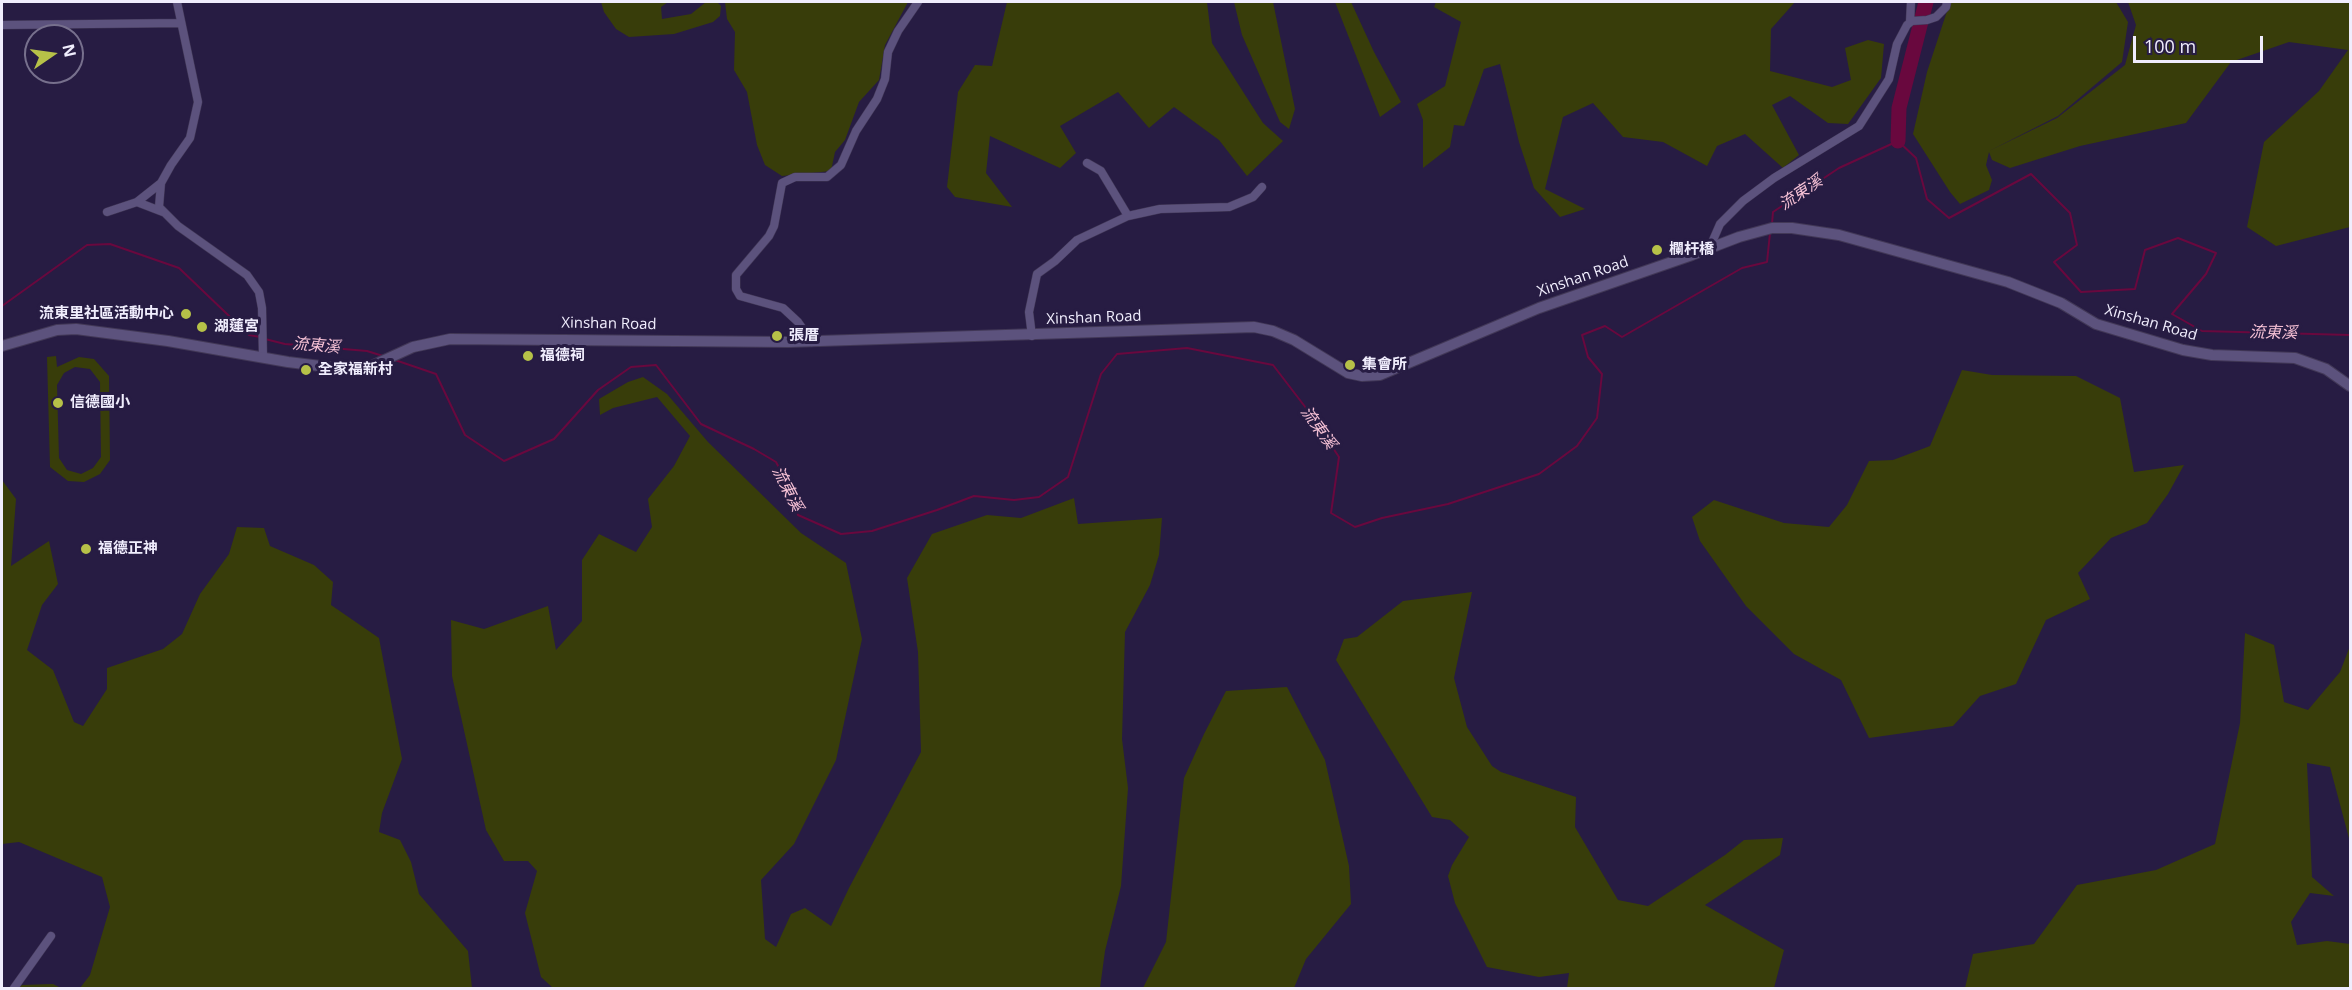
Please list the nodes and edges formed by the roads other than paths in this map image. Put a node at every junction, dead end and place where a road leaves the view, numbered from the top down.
1 (177, 2) edge
2 (918, 2) edge
3 (1911, 2) edge
4 (1947, 2) edge
5 (1911, 22) junction
6 (181, 23) junction
7 (2, 25) edge
8 (1087, 163) dead end
9 (161, 183) junction
10 (1262, 187) dead end
11 (137, 202) junction
12 (107, 212) dead end
13 (163, 212) junction
14 (1128, 216) junction
15 (1710, 247) junction
16 (1032, 336) junction
17 (812, 342) junction
18 (2, 346) edge
19 (263, 353) junction
20 (2350, 386) edge
21 (51, 936) dead end
22 (14, 988) edge

1 - 6 street
2 - 17 street
3 - 5 street
4 - 5 street
5 - 15 street
6 - 7 street
6 - 9 street
8 - 14 street
9 - 11 street
9 - 13 street
10 - 14 street
11 - 12 street
11 - 13 street
13 - 19 street
14 - 16 street
15 - 16 street, Xinshan Road
15 - 20 street, Xinshan Road
16 - 17 street, Xinshan Road
17 - 19 street, Xinshan Road
18 - 19 street
21 - 22 street

